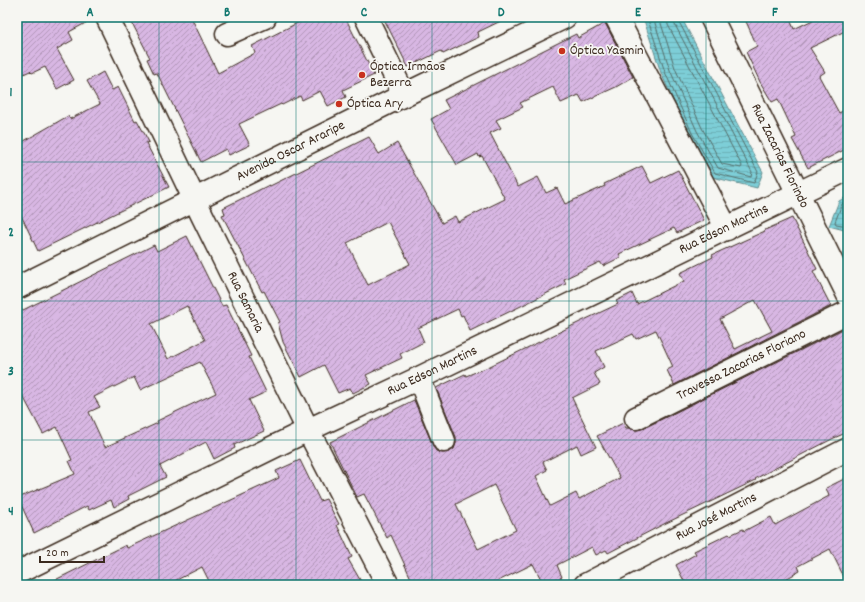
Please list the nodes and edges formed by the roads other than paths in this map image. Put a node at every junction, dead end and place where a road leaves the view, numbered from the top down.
1 (108, 17) edge
2 (265, 17) edge
3 (366, 17) edge
4 (565, 17) edge
5 (616, 17) edge
6 (711, 17) edge
7 (227, 34) dead end
8 (404, 95) junction
9 (848, 169) edge
10 (798, 194) junction
11 (195, 200) junction
12 (727, 229) junction
13 (839, 259) edge
14 (17, 288) edge
15 (848, 296) edge
16 (848, 312) edge
17 (419, 378) junction
18 (636, 418) dead end
19 (308, 430) junction
20 (444, 441) dead end
21 (848, 450) edge
22 (17, 572) edge
23 (388, 585) edge
24 (585, 585) edge

1 - 11 street, Rua Samaria
2 - 7 street
3 - 8 street
4 - 8 street, Avenida Oscar Araripe
5 - 12 street
6 - 10 street, Rua Zacarias Florindo
8 - 11 street, Avenida Oscar Araripe
9 - 10 street, Rua Edson Martins
10 - 12 street, Rua Edson Martins
10 - 13 street, Rua Zacarias Florindo
11 - 14 street, Avenida Oscar Araripe
11 - 19 street, Rua Samaria
12 - 17 street, Rua Edson Martins
13 - 15 street, Rua Zacarias Florindo
16 - 18 street, Travessa Zacarias Floriano
17 - 19 street, Rua Edson Martins
17 - 20 street
19 - 22 street, Rua Edson Martins
19 - 23 street, Rua Samaria
21 - 24 street, Rua José Martins

